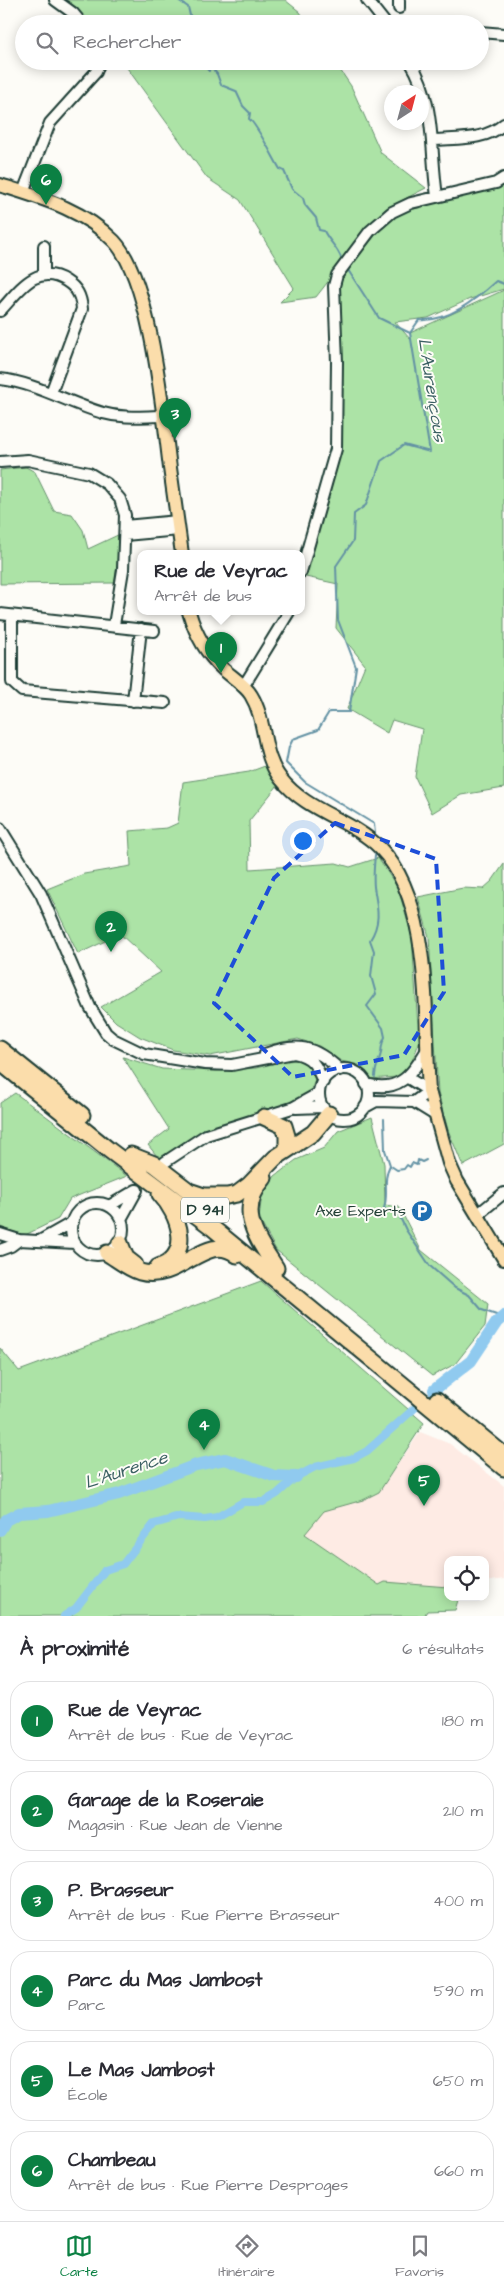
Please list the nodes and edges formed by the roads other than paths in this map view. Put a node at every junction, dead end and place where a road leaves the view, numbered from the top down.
1 (55, 0) edge
2 (367, 0) edge
3 (74, 15) edge
4 (379, 15) edge
5 (489, 33) edge
6 (504, 34) edge
7 (97, 70) edge
8 (416, 70) edge
9 (504, 124) edge
10 (434, 140) junction
11 (504, 178) edge
12 (0, 185) edge
13 (23, 192) junction
14 (437, 196) junction
15 (44, 246) dead end
16 (44, 273) junction
17 (0, 311) edge
18 (0, 379) edge
19 (51, 392) junction
20 (164, 416) junction
21 (0, 462) edge
22 (178, 526) junction
23 (125, 530) junction
24 (181, 550) edge
25 (305, 558) edge
26 (0, 614) edge
27 (190, 615) edge
28 (287, 615) edge
29 (12, 616) junction
30 (114, 625) junction
31 (141, 629) junction
32 (154, 631) dead end
33 (0, 668) edge
34 (12, 668) junction
35 (243, 686) junction
36 (133, 701) junction
37 (165, 703) dead end
38 (1, 830) edge
39 (0, 1049) edge
40 (426, 1051) junction
41 (0, 1062) edge
42 (205, 1064) junction
43 (340, 1070) junction
44 (408, 1078) junction
45 (322, 1082) junction
46 (366, 1084) junction
47 (429, 1091) junction
48 (319, 1093) junction
49 (414, 1102) junction
50 (365, 1107) junction
51 (292, 1108) junction
52 (330, 1113) junction
53 (435, 1115) junction
54 (264, 1117) junction
55 (287, 1149) junction
56 (131, 1155) junction
57 (165, 1162) dead end
58 (151, 1180) junction
59 (504, 1193) edge
60 (109, 1206) junction
61 (476, 1215) junction
62 (121, 1219) junction
63 (73, 1222) junction
64 (0, 1234) edge
65 (19, 1240) junction
66 (40, 1240) junction
67 (120, 1242) junction
68 (75, 1243) junction
69 (0, 1250) edge
70 (107, 1253) junction
71 (504, 1259) edge
72 (275, 1273) junction
73 (504, 1455) edge
74 (504, 1468) edge

1 - 3 street
2 - 4 street
5 - 6 street
7 - 13 street
8 - 10 street
9 - 10 street
10 - 14 street
11 - 14 street
12 - 13 main road
13 - 20 main road
14 - 25 street
15 - 16 street
16 - 17 street
16 - 19 street
18 - 19 street
19 - 20 street
20 - 22 main road
21 - 23 street
22 - 23 street
22 - 24 main road
23 - 30 street
26 - 29 street
27 - 35 main road
28 - 35 street
29 - 30 street
29 - 34 street
30 - 31 street
31 - 32 street
31 - 36 street
33 - 34 street
34 - 36 street
35 - 40 main road
36 - 37 street
38 - 42 street
39 - 56 highway, D 941
40 - 44 street
40 - 47 main road
41 - 58 highway, D 941
42 - 43 street
42 - 45 street
43 - 45 street
43 - 46 street
44 - 46 street
44 - 47 street
45 - 48 street
46 - 50 street
47 - 49 street
47 - 53 main road
48 - 51 street
48 - 52 street
49 - 50 street
49 - 53 street
50 - 52 street
51 - 52 street
51 - 54 street
52 - 55 highway
52 - 72 highway
53 - 61 main road
54 - 55 highway
54 - 57 street
55 - 56 highway
56 - 72 highway, D 941
58 - 67 highway
58 - 72 highway, D 941
59 - 61 street
60 - 62 street
60 - 62 street
60 - 63 street
61 - 71 main road
62 - 67 street
63 - 66 street
63 - 68 street
64 - 65 street
65 - 66 street
65 - 69 street
66 - 68 street
67 - 70 street
68 - 70 street
70 - 72 highway
72 - 73 highway, D 941
72 - 74 highway, D 941

